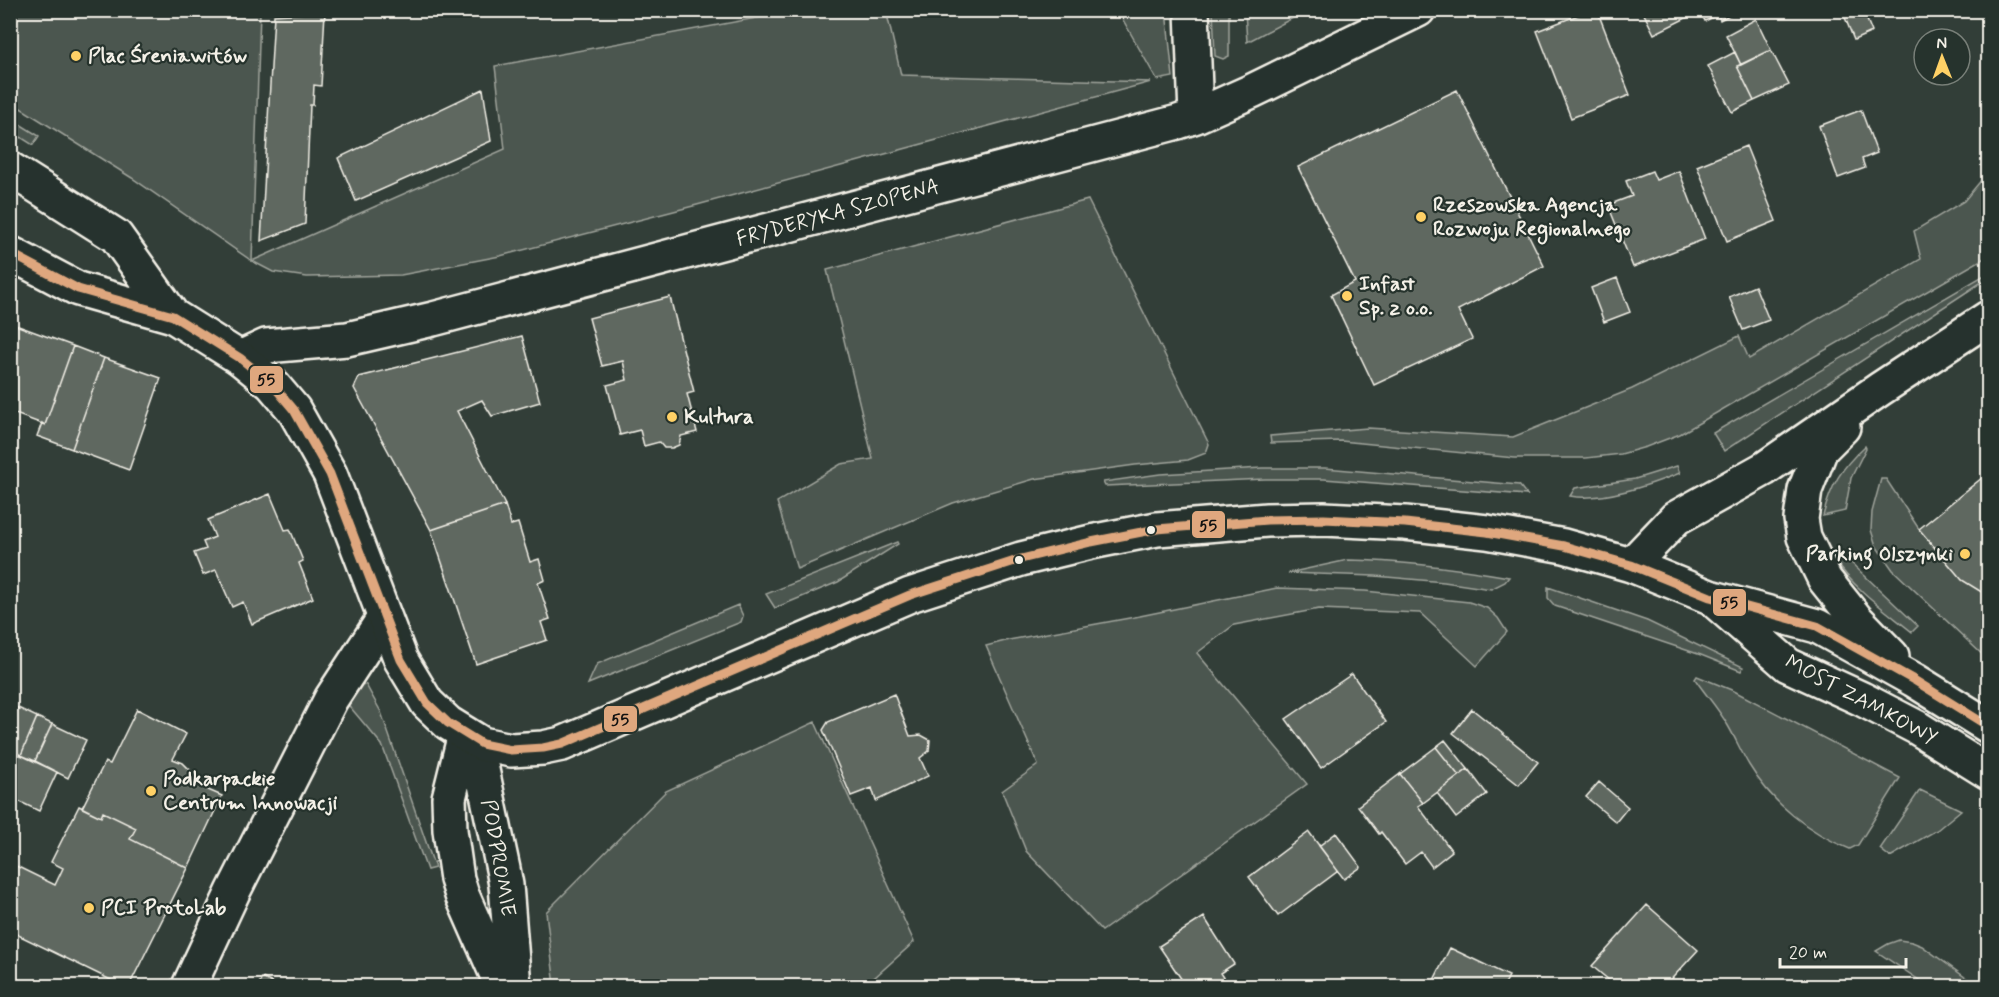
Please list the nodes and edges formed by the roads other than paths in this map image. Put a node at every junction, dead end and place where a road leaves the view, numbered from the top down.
1 (1192, 10) edge
2 (1418, 10) edge
3 (1196, 116) junction
4 (10, 169) edge
5 (10, 253) edge
6 (173, 315) junction
7 (1989, 318) edge
8 (240, 358) junction
9 (1880, 389) junction
10 (1631, 565) junction
11 (1710, 597) junction
12 (384, 618) junction
13 (1914, 680) junction
14 (1989, 726) edge
15 (465, 734) junction
16 (1984, 770) edge
17 (189, 987) edge
18 (502, 987) edge
19 (514, 987) edge

1 - 3 street
2 - 3 street, FRYDERYKA SZOPENA
3 - 8 street, FRYDERYKA SZOPENA
4 - 6 street
5 - 6 street
6 - 8 street, PODPROMIE
7 - 9 street
8 - 12 street, PODPROMIE
9 - 10 street
9 - 13 street
10 - 11 street, MOST ZAMKOWY
10 - 15 street, MOST ZAMKOWY
11 - 13 street, MOST ZAMKOWY
11 - 16 street, MOST ZAMKOWY
12 - 15 street, PODPROMIE
12 - 17 street
13 - 14 street, MOST ZAMKOWY
15 - 18 street, PODPROMIE
15 - 19 street, PODPROMIE

